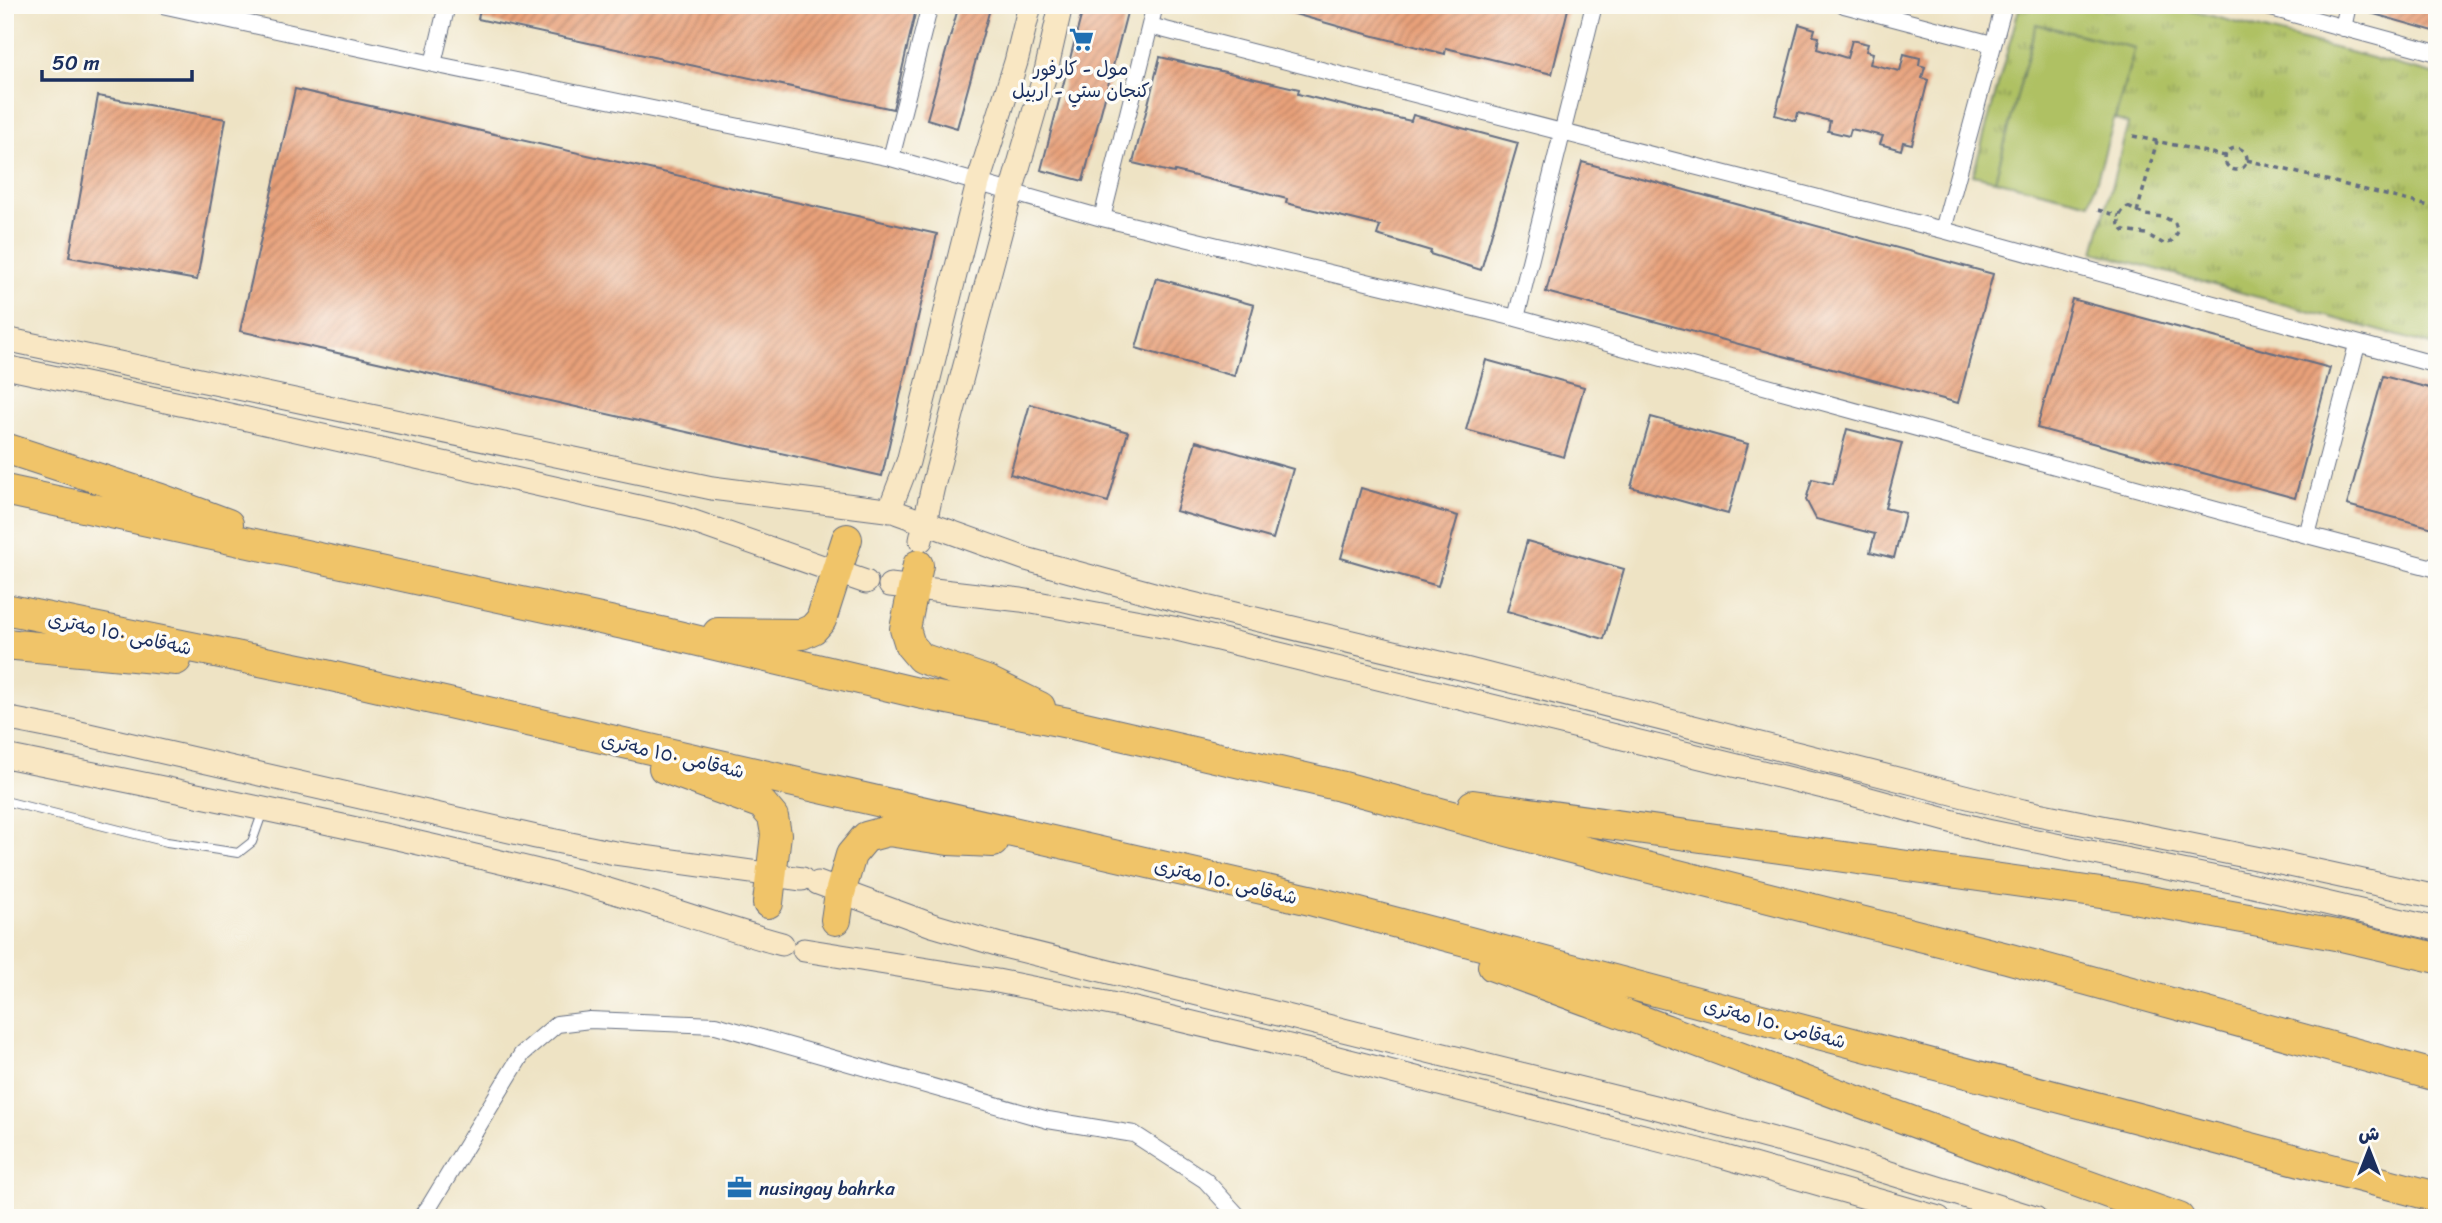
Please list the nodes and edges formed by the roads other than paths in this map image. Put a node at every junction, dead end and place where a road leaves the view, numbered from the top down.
1 (162, 5) edge
2 (240, 5) edge
3 (447, 5) edge
4 (930, 5) edge
5 (1030, 5) edge
6 (1061, 5) edge
7 (1155, 5) edge
8 (1594, 5) edge
9 (1844, 5) edge
10 (2004, 5) edge
11 (2260, 5) edge
12 (2348, 5) edge
13 (236, 22) junction
14 (1150, 26) junction
15 (2343, 28) junction
16 (1992, 44) junction
17 (2437, 53) edge
18 (1016, 62) junction
19 (433, 64) junction
20 (1046, 71) junction
21 (1563, 132) junction
22 (891, 158) junction
23 (978, 183) junction
24 (1011, 192) junction
25 (1102, 218) junction
26 (1943, 230) junction
27 (1516, 318) junction
28 (5, 339) edge
29 (2357, 345) junction
30 (2437, 365) edge
31 (5, 367) edge
32 (5, 448) edge
33 (5, 491) edge
34 (891, 511) junction
35 (2307, 536) junction
36 (847, 540) junction
37 (327, 560) junction
38 (2437, 569) edge
39 (917, 570) junction
40 (828, 576) junction
41 (866, 582) junction
42 (5, 609) edge
43 (665, 633) junction
44 (5, 644) edge
45 (309, 671) junction
46 (5, 718) edge
47 (1068, 723) junction
48 (611, 741) junction
49 (5, 756) edge
50 (1340, 786) junction
51 (5, 801) edge
52 (264, 808) junction
53 (1038, 839) junction
54 (772, 873) junction
55 (824, 894) junction
56 (2437, 897) edge
57 (1310, 900) junction
58 (768, 902) junction
59 (2437, 929) edge
60 (793, 947) junction
61 (2437, 958) edge
62 (2437, 1076) edge
63 (2437, 1197) edge
64 (420, 1218) edge
65 (1240, 1218) edge
66 (1939, 1218) edge
67 (2035, 1218) edge
68 (2179, 1218) edge

1 - 13 street
2 - 13 street
3 - 19 street
4 - 22 street
5 - 18 street
6 - 20 street
7 - 14 street
8 - 21 street
9 - 16 street
10 - 16 street
11 - 15 street
12 - 15 street
13 - 19 street
14 - 21 street
14 - 25 street
15 - 17 street
16 - 26 street
18 - 20 street
18 - 23 street
19 - 22 street
20 - 24 street
21 - 26 street
21 - 27 street
22 - 23 street
23 - 24 street
23 - 34 street
24 - 25 street
24 - 39 street
25 - 27 street
26 - 29 street
27 - 35 street
28 - 34 street
29 - 30 street
29 - 35 street
31 - 40 street
32 - 37 highway
33 - 37 highway
34 - 36 street
34 - 39 street
35 - 38 street
36 - 40 highway
36 - 41 street
37 - 43 highway
39 - 41 street
39 - 47 highway
39 - 56 street
39 - 59 street
40 - 41 street
40 - 43 highway
42 - 45 highway, شەقامی ١٥٠ مەتری
43 - 47 highway
44 - 45 highway
45 - 48 highway, شەقامی ١٥٠ مەتری
46 - 54 street
47 - 50 highway
48 - 53 highway, شەقامی ١٥٠ مەتری
48 - 54 highway
49 - 52 street
50 - 61 highway
50 - 62 highway
51 - 52 lane
52 - 60 street
53 - 55 highway
53 - 57 highway, شەقامی ١٥٠ مەتری
54 - 55 street
54 - 58 highway
55 - 58 street
55 - 60 street
55 - 67 street
57 - 63 highway, شەقامی ١٥٠ مەتری
57 - 68 highway
58 - 60 street
60 - 66 street
64 - 65 street

